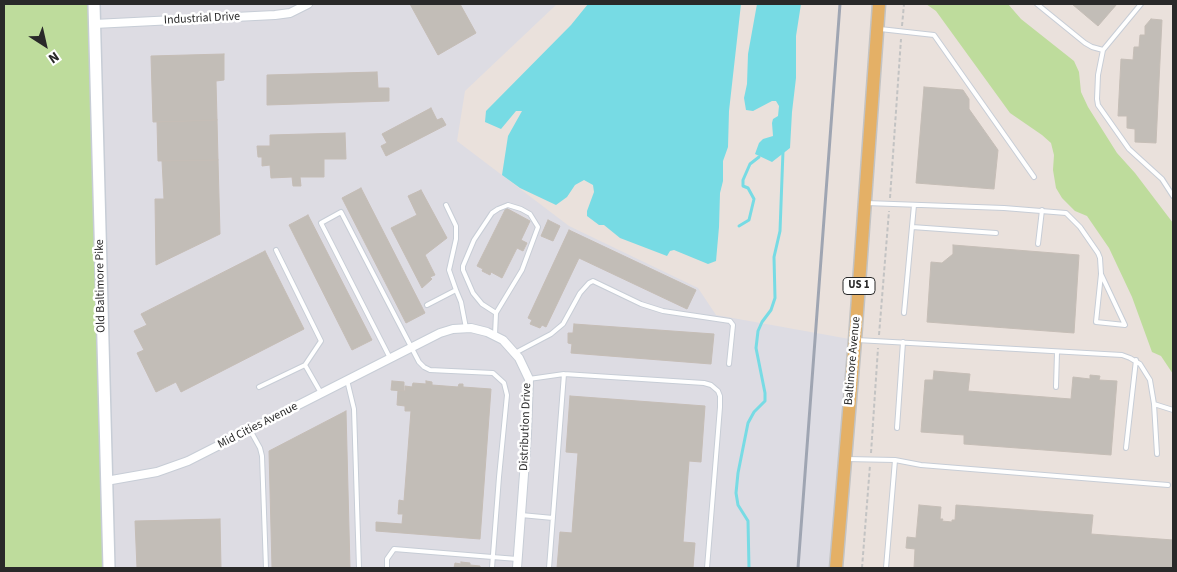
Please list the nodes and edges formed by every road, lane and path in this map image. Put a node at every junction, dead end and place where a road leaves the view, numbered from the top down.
1 (94, 4) edge
2 (308, 4) edge
3 (879, 4) edge
4 (904, 4) edge
5 (1037, 4) edge
6 (1141, 4) edge
7 (94, 24) junction
8 (877, 28) junction
9 (902, 31) junction
10 (1103, 50) junction
11 (1034, 177) dead end
12 (1173, 196) edge
13 (864, 203) junction
14 (889, 204) junction
15 (446, 205) dead end
16 (914, 205) junction
17 (1042, 210) junction
18 (912, 227) junction
19 (996, 233) dead end
20 (1038, 244) dead end
21 (276, 250) dead end
22 (1100, 274) junction
23 (456, 290) junction
24 (427, 305) dead end
25 (904, 312) dead end
26 (496, 313) junction
27 (466, 328) junction
28 (495, 335) junction
29 (855, 340) junction
30 (879, 340) junction
31 (903, 342) junction
32 (407, 349) junction
33 (515, 352) junction
34 (1057, 352) junction
35 (390, 358) junction
36 (1136, 360) junction
37 (728, 364) dead end
38 (305, 365) junction
39 (564, 374) junction
40 (529, 379) junction
41 (347, 380) junction
42 (259, 387) dead end
43 (1056, 387) dead end
44 (321, 393) junction
45 (1154, 404) junction
46 (1173, 410) edge
47 (897, 428) dead end
48 (250, 430) junction
49 (1126, 448) dead end
50 (1157, 454) dead end
51 (870, 458) junction
52 (844, 460) junction
53 (895, 460) junction
54 (106, 482) junction
55 (1168, 485) dead end
56 (521, 515) junction
57 (553, 518) junction
58 (493, 557) junction
59 (518, 559) junction
60 (109, 568) edge
61 (266, 568) edge
62 (359, 568) edge
63 (387, 568) edge
64 (492, 568) edge
65 (517, 568) edge
66 (549, 568) edge
67 (707, 568) edge
68 (836, 568) edge
69 (862, 568) edge
70 (886, 568) edge

1 - 7 main road, Old Baltimore Pike
2 - 7 street, Industrial Drive
3 - 8 main road, Baltimore Avenue / US 1
4 - 9 path
5 - 10 lane
6 - 10 lane
7 - 54 main road, Old Baltimore Pike
8 - 9 lane
8 - 13 main road, Baltimore Avenue / US 1
9 - 11 lane
9 - 14 path
10 - 12 lane
13 - 14 lane
13 - 29 main road, Baltimore Avenue / US 1
14 - 16 lane
14 - 30 path
15 - 23 lane
16 - 17 lane
16 - 18 lane
17 - 20 lane
17 - 22 lane
18 - 19 lane
18 - 25 lane
21 - 38 lane
22 - 22 lane
23 - 24 lane
23 - 27 lane
26 - 26 lane
26 - 28 lane
27 - 28 street, Distribution Drive
27 - 32 street, Distribution Drive
28 - 33 street, Distribution Drive
29 - 30 lane
29 - 52 main road, Baltimore Avenue / US 1
30 - 31 lane
30 - 51 path
31 - 34 lane
31 - 47 lane
32 - 35 street, Mid Cities Avenue
32 - 35 lane
32 - 58 lane
33 - 37 lane
33 - 40 street, Distribution Drive
34 - 36 lane
34 - 43 lane
35 - 41 street, Mid Cities Avenue
36 - 45 lane
36 - 49 lane
38 - 42 lane
38 - 44 lane
39 - 40 lane
39 - 57 lane
39 - 67 lane
40 - 56 street, Distribution Drive
41 - 44 street, Mid Cities Avenue
41 - 62 lane
44 - 48 street, Mid Cities Avenue
45 - 46 lane
45 - 50 lane
48 - 54 street, Mid Cities Avenue
48 - 61 lane
51 - 52 lane
51 - 53 lane
51 - 69 path
52 - 68 main road, Baltimore Avenue / US 1
53 - 55 lane
53 - 70 lane
54 - 60 main road, Old Baltimore Pike
56 - 57 lane
56 - 59 street, Distribution Drive
57 - 66 lane
58 - 59 lane
58 - 63 lane
58 - 64 lane
59 - 65 street, Distribution Drive

